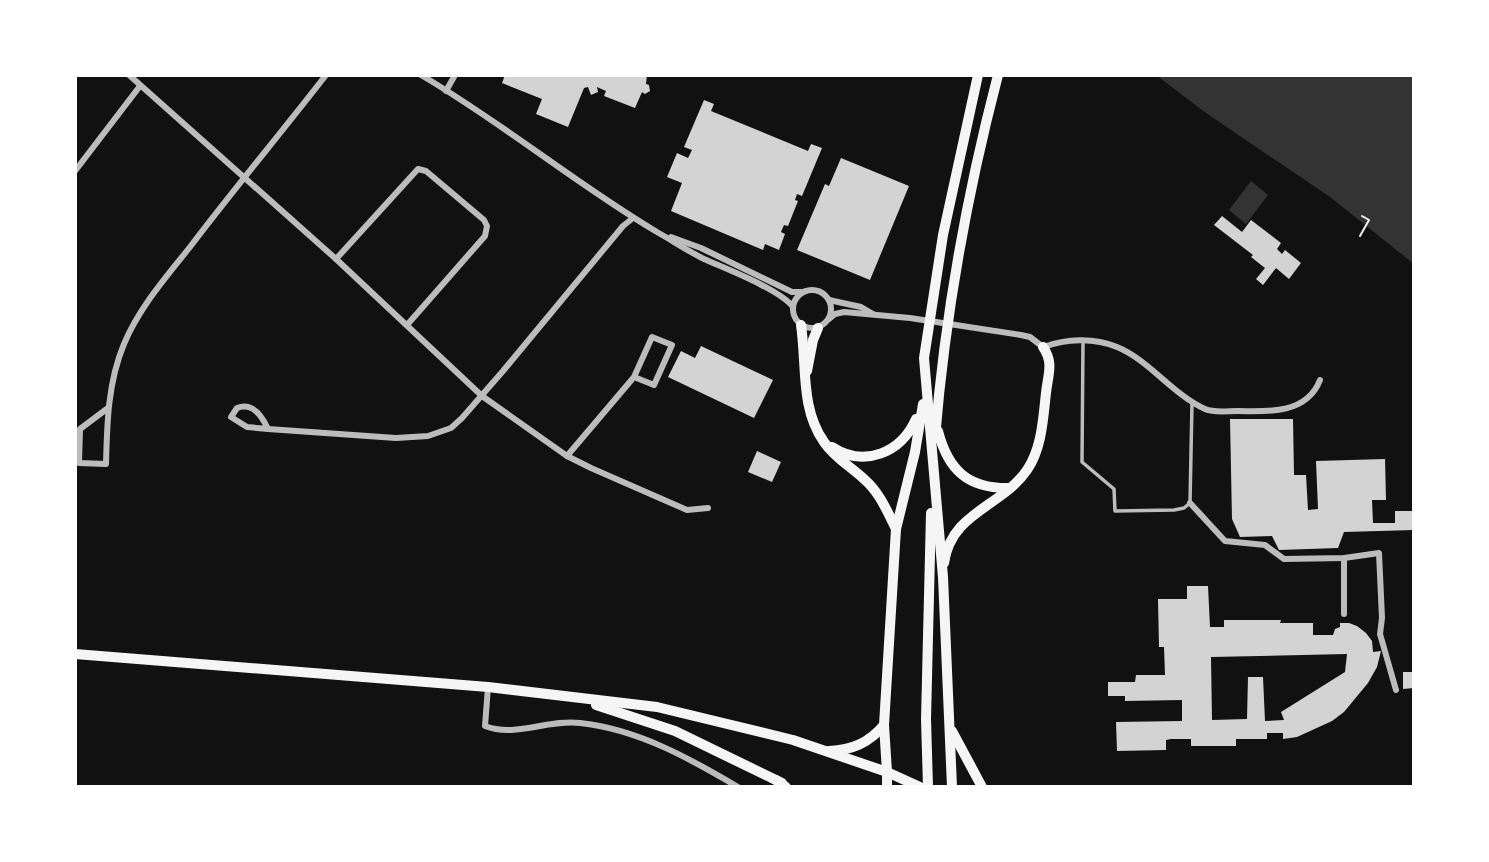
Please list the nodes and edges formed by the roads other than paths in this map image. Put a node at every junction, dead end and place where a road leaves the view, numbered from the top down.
1 (326, 75) edge
2 (421, 75) edge
3 (455, 75) edge
4 (978, 75) edge
5 (998, 75) edge
6 (131, 76) edge
7 (140, 86) junction
8 (446, 91) junction
9 (75, 171) edge
10 (243, 177) junction
11 (633, 218) junction
12 (656, 232) junction
13 (336, 259) junction
14 (802, 292) junction
15 (829, 300) junction
16 (793, 307) junction
17 (875, 314) junction
18 (829, 319) junction
19 (407, 325) junction
20 (801, 326) junction
21 (818, 328) junction
22 (1083, 341) junction
23 (1043, 347) junction
24 (634, 376) junction
25 (1321, 380) dead end
26 (805, 381) junction
27 (926, 387) junction
28 (482, 396) junction
29 (1192, 401) junction
30 (922, 407) junction
31 (108, 408) junction
32 (936, 424) junction
33 (268, 429) junction
34 (823, 441) junction
35 (567, 456) junction
36 (932, 467) junction
37 (1010, 488) junction
38 (1189, 503) junction
39 (708, 508) dead end
40 (896, 529) junction
41 (1344, 558) junction
42 (943, 577) junction
43 (1344, 614) dead end
44 (75, 654) edge
45 (488, 687) junction
46 (1396, 690) dead end
47 (558, 697) junction
48 (884, 725) junction
49 (949, 726) junction
50 (829, 751) junction
51 (887, 772) junction
52 (776, 780) joint
53 (738, 787) edge
54 (788, 787) edge
55 (887, 787) edge
56 (920, 787) edge
57 (928, 787) edge
58 (952, 787) edge
59 (982, 787) edge

1 - 10 street
2 - 8 street
3 - 8 street
4 - 27 highway
5 - 32 highway
6 - 7 street
7 - 9 street
7 - 10 street
8 - 11 street
10 - 13 street
10 - 31 street
11 - 12 street
11 - 28 street
12 - 14 street
12 - 16 street
13 - 19 street
13 - 19 street
14 - 15 street
14 - 16 street
15 - 17 street
15 - 18 street
16 - 20 street
17 - 18 street
17 - 23 street
18 - 21 street
19 - 28 street
20 - 21 street
20 - 26 highway
21 - 26 highway
22 - 23 street
22 - 29 street
22 - 38 lane
23 - 37 highway
24 - 24 street
24 - 35 street
25 - 29 street
26 - 34 highway
27 - 30 highway
27 - 36 highway
28 - 33 street
28 - 35 street
29 - 38 lane
30 - 34 highway
30 - 40 highway
31 - 31 street
32 - 36 highway
32 - 37 highway
33 - 33 street
34 - 40 highway
35 - 39 street
36 - 42 highway
36 - 57 highway
37 - 42 highway
38 - 41 street
40 - 48 highway
41 - 43 street
41 - 46 street
42 - 49 highway
44 - 45 main road
45 - 47 main road
45 - 53 street
47 - 50 main road
47 - 52 main road
48 - 50 highway
48 - 51 highway
49 - 58 highway
49 - 59 highway
50 - 51 main road
51 - 55 main road
51 - 56 main road
52 - 54 highway

